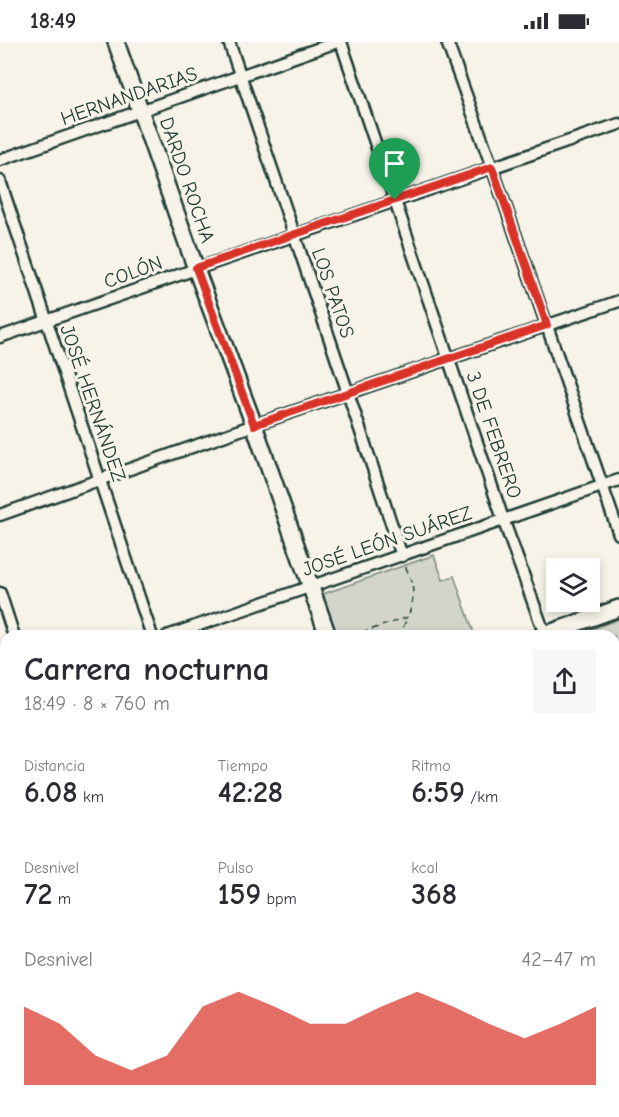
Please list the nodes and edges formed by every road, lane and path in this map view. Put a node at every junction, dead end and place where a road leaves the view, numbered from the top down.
1 (116, 42) edge
2 (229, 42) edge
3 (339, 42) edge
4 (447, 42) edge
5 (241, 76) junction
6 (141, 110) junction
7 (619, 123) edge
8 (0, 160) edge
9 (492, 167) junction
10 (0, 181) edge
11 (395, 200) junction
12 (294, 235) junction
13 (196, 268) junction
14 (619, 301) edge
15 (47, 321) junction
16 (547, 325) junction
17 (0, 337) edge
18 (448, 358) junction
19 (348, 393) junction
20 (254, 425) junction
21 (100, 479) junction
22 (619, 480) edge
23 (602, 486) junction
24 (0, 515) edge
25 (504, 519) junction
26 (619, 534) edge
27 (402, 556) junction
28 (311, 586) junction
29 (0, 593) edge
30 (619, 608) edge
31 (408, 616) junction
32 (12, 630) edge
33 (150, 630) edge
34 (183, 630) edge
35 (326, 630) edge
36 (369, 630) edge
37 (402, 630) edge
38 (541, 630) edge
39 (557, 630) edge

1 - 6 street, DARDO ROCHA
2 - 5 street, LOS PATOS
3 - 5 street, HERNANDARIAS
3 - 11 street, 3 DE FEBRERO
4 - 9 street
5 - 6 street, HERNANDARIAS
5 - 12 street, LOS PATOS
6 - 8 street, HERNANDARIAS
6 - 13 street, DARDO ROCHA
7 - 9 street, COLÓN
9 - 11 street, COLÓN
9 - 16 street
10 - 15 street, JOSÉ HERNÁNDEZ
11 - 12 street, COLÓN
11 - 18 street, 3 DE FEBRERO
12 - 13 street, COLÓN
12 - 19 street, LOS PATOS
13 - 15 street, COLÓN
13 - 20 street, DARDO ROCHA
14 - 16 street
15 - 17 street, COLÓN
15 - 21 street, JOSÉ HERNÁNDEZ
16 - 18 street
16 - 23 street
18 - 19 street
18 - 25 street, 3 DE FEBRERO
19 - 20 street
19 - 27 street, LOS PATOS
20 - 21 street
20 - 28 street, DARDO ROCHA
21 - 24 street
21 - 33 street, JOSÉ HERNÁNDEZ
22 - 23 street, JOSÉ LEÓN SUÁREZ
23 - 25 street, JOSÉ LEÓN SUÁREZ
23 - 26 street
25 - 27 street, JOSÉ LEÓN SUÁREZ
25 - 38 street, 3 DE FEBRERO
27 - 28 street, JOSÉ LEÓN SUÁREZ
27 - 31 path
28 - 34 street, JOSÉ LEÓN SUÁREZ
28 - 35 street, DARDO ROCHA
29 - 32 street
30 - 39 street
31 - 36 path
31 - 37 path

